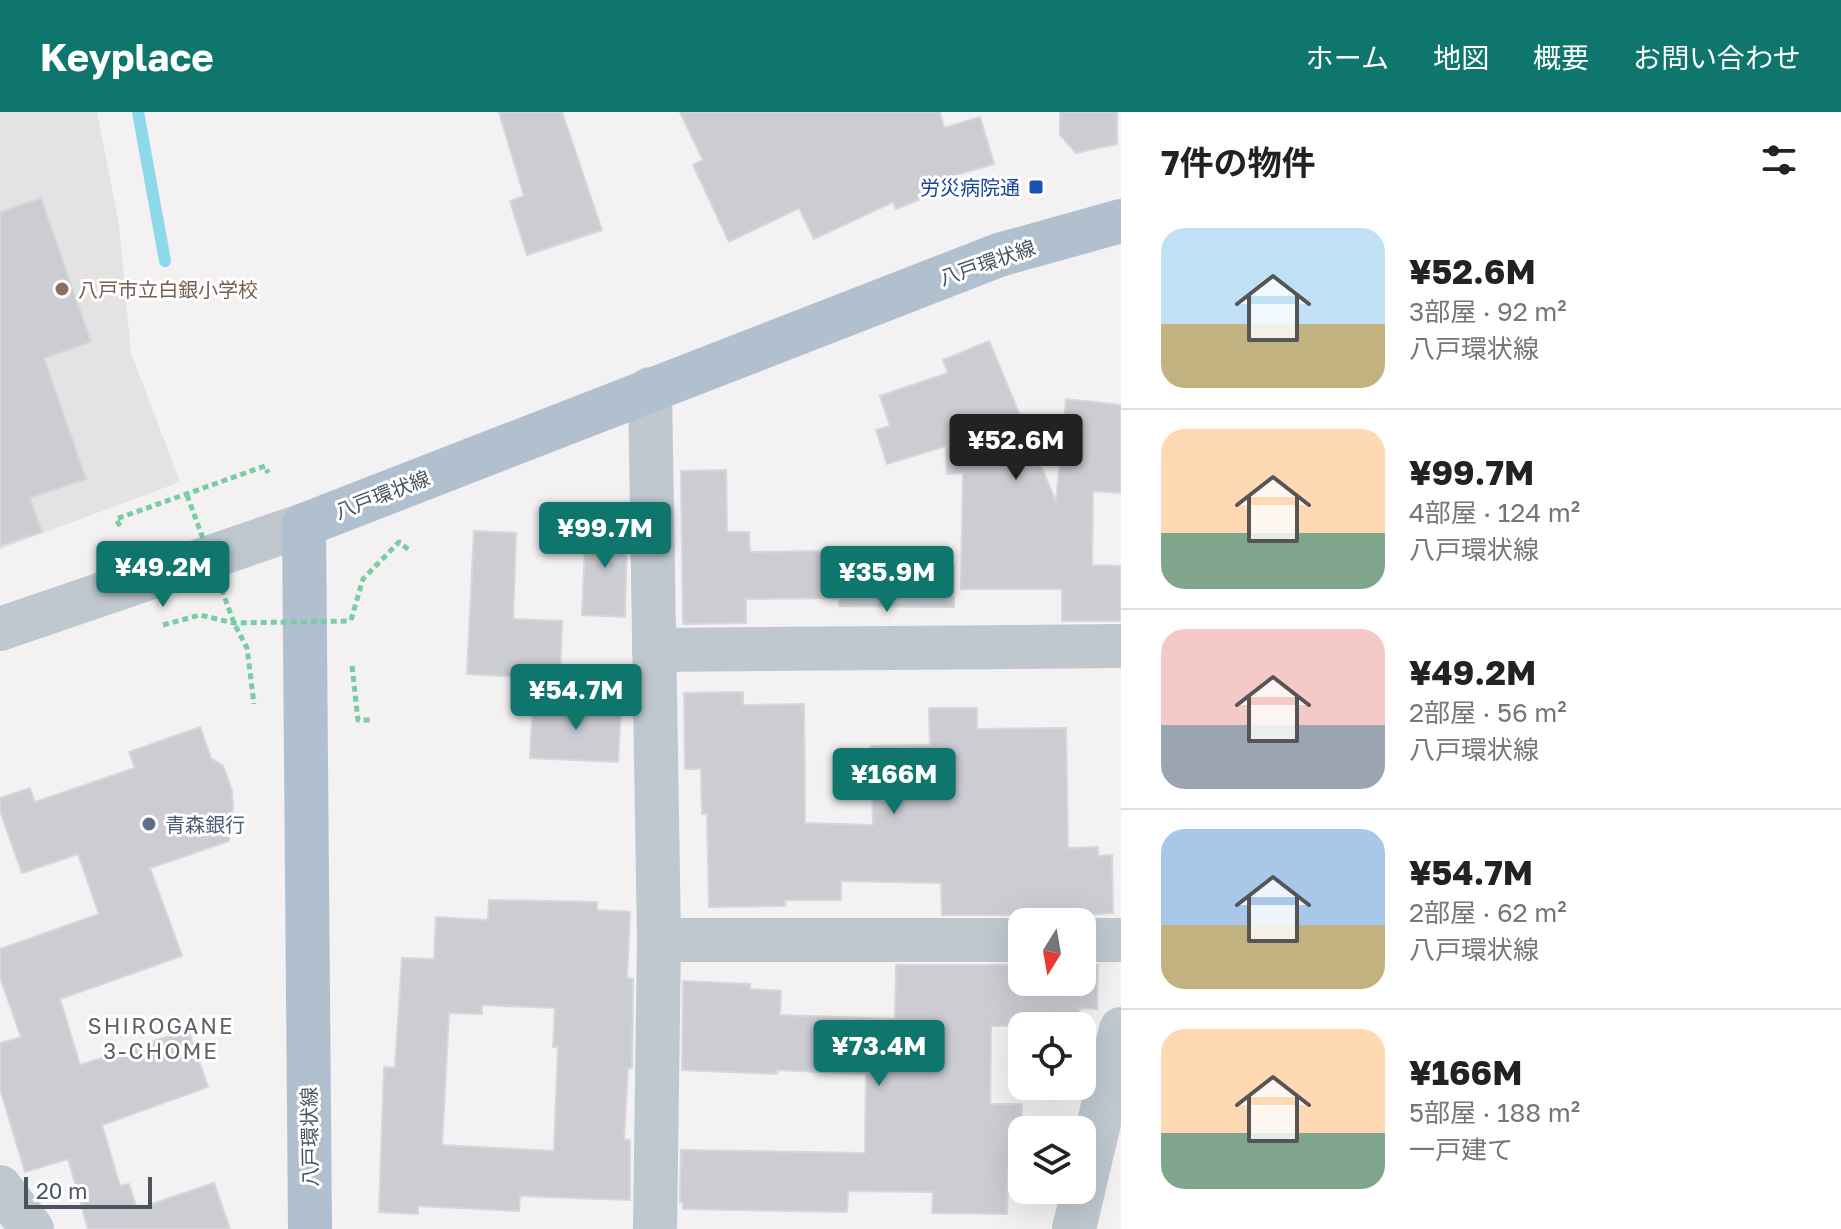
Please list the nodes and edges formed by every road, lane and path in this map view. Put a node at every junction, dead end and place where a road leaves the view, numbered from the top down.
1 (1121, 221) edge
2 (650, 389) junction
3 (268, 473) dead end
4 (187, 495) junction
5 (304, 525) junction
6 (120, 526) dead end
7 (409, 550) dead end
8 (351, 621) junction
9 (234, 623) junction
10 (163, 625) dead end
11 (0, 629) edge
12 (351, 632) dead end
13 (1121, 646) edge
14 (654, 650) junction
15 (351, 654) dead end
16 (254, 704) dead end
17 (371, 720) dead end
18 (659, 940) junction
19 (1008, 940) edge
20 (1096, 940) edge
21 (1121, 940) edge
22 (1121, 1029) edge
23 (0, 1187) edge
24 (32, 1229) edge
25 (310, 1229) edge
26 (655, 1229) edge
27 (1074, 1229) edge

1 - 2 main road, 八戸環状線
2 - 5 main road, 八戸環状線
2 - 14 street
3 - 4 path
4 - 6 path
4 - 9 path, bridge
5 - 11 street
5 - 25 main road, 八戸環状線
7 - 8 path
8 - 9 path, bridge
8 - 12 path, bridge
9 - 10 path, bridge
9 - 16 path, bridge
13 - 14 street
14 - 18 street
15 - 17 path
18 - 19 street
18 - 26 street
20 - 21 street
22 - 27 street
23 - 24 street

